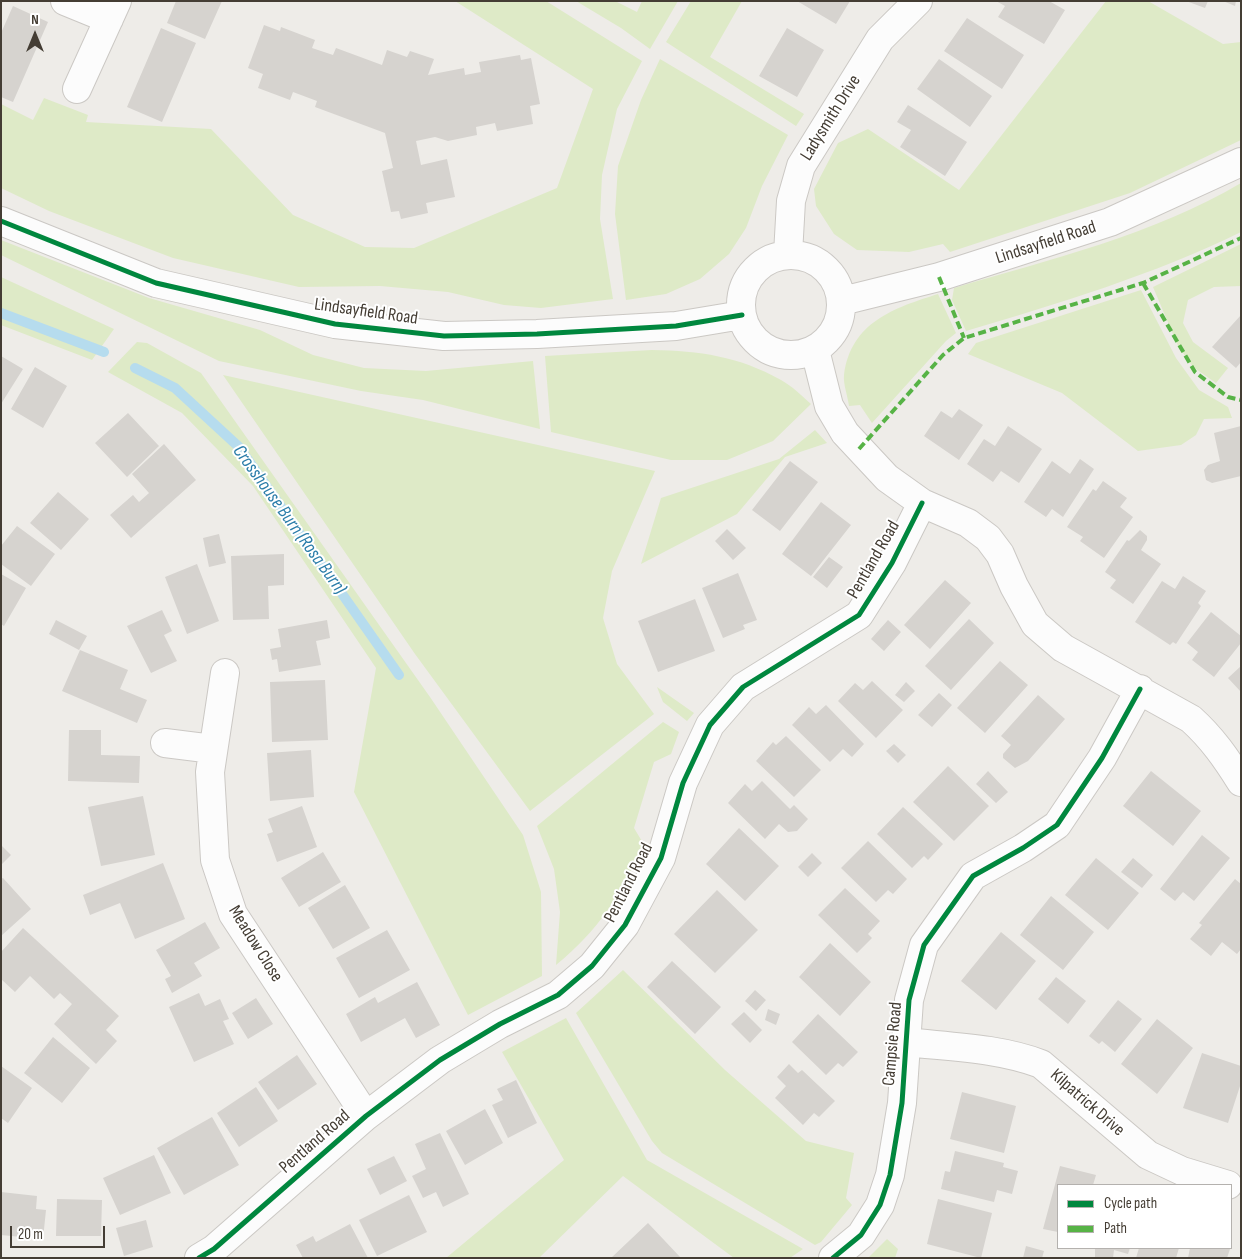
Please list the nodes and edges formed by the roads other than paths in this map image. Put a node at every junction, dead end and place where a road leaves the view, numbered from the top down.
1 (65, 1) edge
2 (918, 1) edge
3 (113, 10) edge
4 (77, 90) dead end
5 (1241, 162) edge
6 (1, 221) edge
7 (788, 254) junction
8 (842, 301) junction
9 (742, 315) junction
10 (815, 350) junction
11 (922, 503) junction
12 (225, 673) dead end
13 (1140, 689) junction
14 (166, 743) dead end
15 (213, 749) junction
16 (1241, 782) edge
17 (906, 1042) junction
18 (366, 1116) junction
19 (1224, 1184) edge
20 (199, 1258) edge
21 (833, 1258) edge

1 - 3 street
2 - 7 street, Ladysmith Drive
3 - 4 street
5 - 8 street, Lindsayfield Road
6 - 9 street, Lindsayfield Road
7 - 8 street
7 - 9 street
8 - 10 street
9 - 10 street
10 - 11 street
11 - 13 street
11 - 18 street, Pentland Road
12 - 15 street, Meadow Close
13 - 16 street
13 - 17 street, Campsie Road
14 - 15 street
15 - 18 street, Meadow Close
17 - 19 street, Kilpatrick Drive
17 - 21 street, Campsie Road
18 - 20 street, Pentland Road

